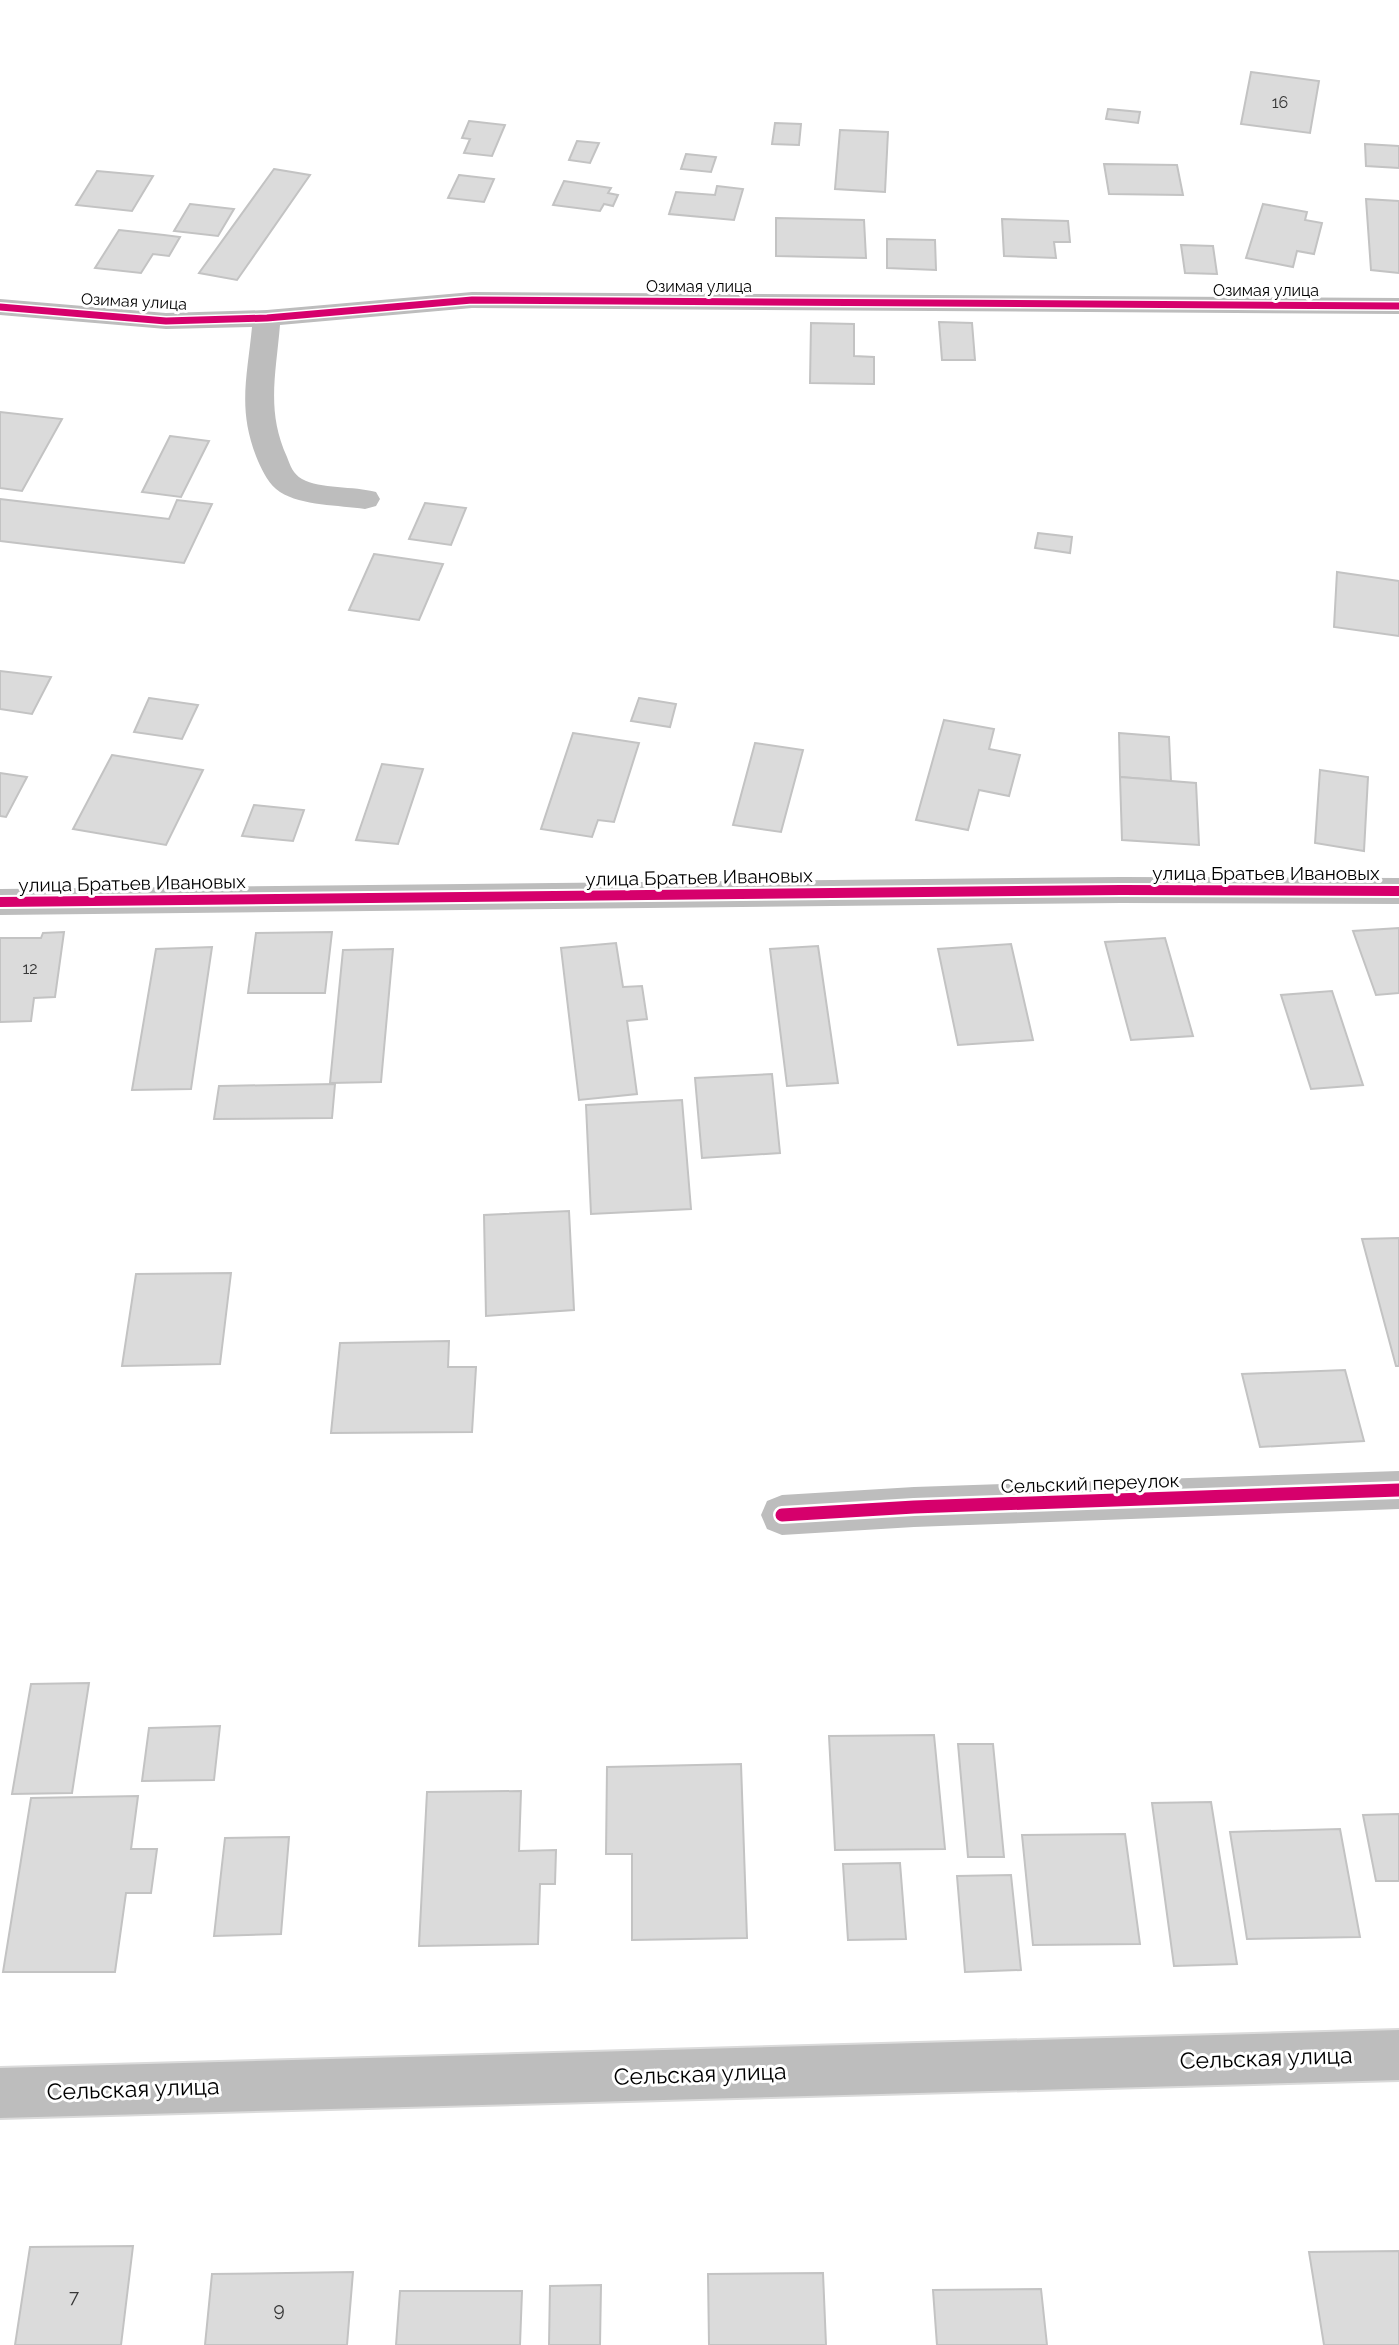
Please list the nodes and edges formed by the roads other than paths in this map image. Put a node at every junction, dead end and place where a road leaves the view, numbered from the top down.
1 (1399, 306) edge
2 (0, 307) edge
3 (267, 318) junction
4 (365, 499) dead end
5 (1399, 891) edge
6 (0, 902) edge
7 (1399, 1490) edge
8 (782, 1515) dead end
9 (1399, 2054) edge
10 (0, 2093) edge

1 - 3 street, Озимая улица
2 - 3 street, Озимая улица
3 - 4 street
5 - 6 street, улица Братьев Ивановых
7 - 8 street, Сельский переулок
9 - 10 street, Сельская улица

